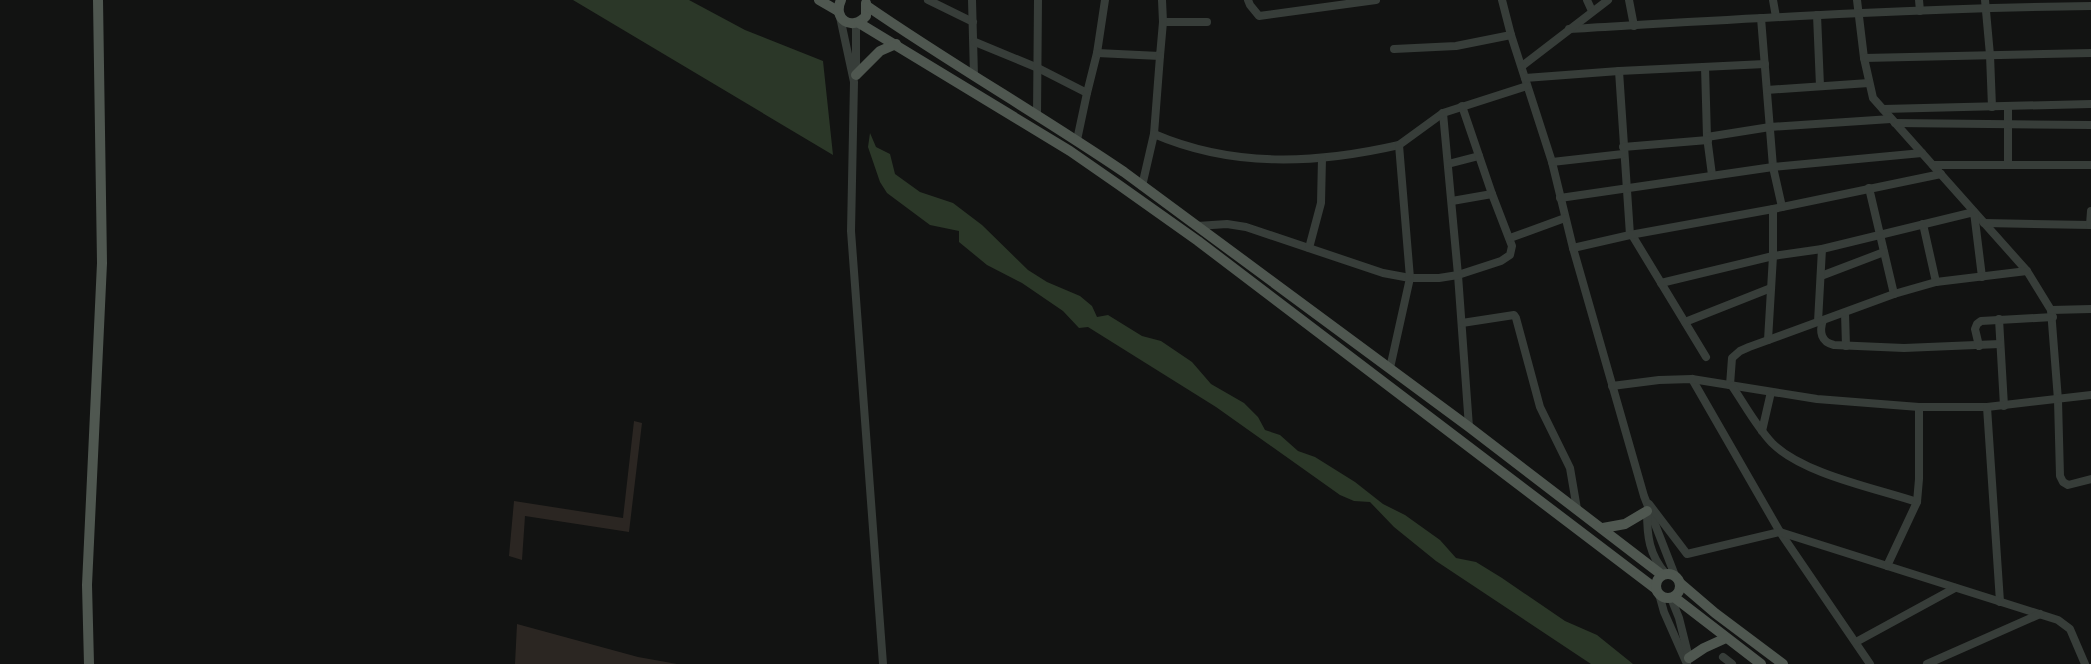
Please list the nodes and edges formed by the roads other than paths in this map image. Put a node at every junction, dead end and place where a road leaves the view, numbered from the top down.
1 (98, 0) edge
2 (819, 0) edge
3 (841, 0) edge
4 (928, 0) edge
5 (972, 0) edge
6 (1038, 0) edge
7 (1105, 0) edge
8 (1162, 0) edge
9 (1248, 0) edge
10 (1376, 0) edge
11 (1502, 0) edge
12 (1587, 0) edge
13 (1608, 0) edge
14 (1629, 0) edge
15 (1773, 0) edge
16 (1857, 0) edge
17 (1919, 0) edge
18 (865, 2) edge
19 (1986, 4) edge
20 (2091, 6) edge
21 (1592, 11) junction
22 (1920, 12) junction
23 (839, 14) junction
24 (1817, 15) junction
25 (1858, 15) junction
26 (1776, 17) junction
27 (1761, 18) junction
28 (973, 22) junction
29 (1163, 22) junction
30 (1207, 22) dead end
31 (857, 23) junction
32 (1634, 26) junction
33 (1569, 29) junction
34 (1511, 35) junction
35 (975, 42) junction
36 (896, 44) junction
37 (1394, 49) dead end
38 (1097, 53) junction
39 (2091, 53) edge
40 (1990, 55) junction
41 (1160, 56) junction
42 (1864, 58) junction
43 (1765, 64) junction
44 (1521, 66) junction
45 (1705, 67) junction
46 (1038, 68) junction
47 (1619, 71) junction
48 (974, 76) junction
49 (855, 78) junction
50 (1526, 82) junction
51 (1869, 83) junction
52 (1820, 86) junction
53 (1767, 90) junction
54 (1087, 93) junction
55 (2091, 104) edge
56 (1462, 106) junction
57 (2008, 106) junction
58 (1992, 107) junction
59 (1883, 109) junction
60 (1443, 113) junction
61 (1036, 115) junction
62 (1893, 121) junction
63 (2008, 124) junction
64 (2091, 125) edge
65 (1770, 127) junction
66 (1154, 134) junction
67 (1707, 139) junction
68 (1077, 140) junction
69 (1399, 145) junction
70 (1623, 150) junction
71 (1922, 153) junction
72 (1479, 156) junction
73 (1322, 158) junction
74 (1552, 162) junction
75 (1448, 164) junction
76 (1933, 165) junction
77 (2008, 165) junction
78 (2091, 165) edge
79 (1773, 167) junction
80 (1941, 174) junction
81 (1712, 175) junction
82 (1142, 186) junction
83 (1869, 188) junction
84 (1625, 190) junction
85 (1492, 194) junction
86 (1560, 198) junction
87 (1452, 201) junction
88 (1777, 208) junction
89 (2091, 211) edge
90 (1974, 212) junction
91 (1565, 218) junction
92 (1984, 223) junction
93 (1923, 224) junction
94 (2090, 225) edge
95 (1197, 226) junction
96 (1631, 235) junction
97 (1880, 236) junction
98 (1510, 238) junction
99 (1309, 248) junction
100 (1573, 248) junction
101 (1822, 249) junction
102 (1884, 252) junction
103 (1773, 256) junction
104 (2027, 271) junction
105 (1458, 275) junction
106 (1821, 276) junction
107 (1982, 277) junction
108 (1410, 278) junction
109 (1936, 282) junction
110 (1661, 284) junction
111 (1771, 288) junction
112 (1894, 294) junction
113 (2091, 309) edge
114 (1845, 313) junction
115 (2052, 313) junction
116 (1999, 319) junction
117 (1820, 321) junction
118 (1685, 322) junction
119 (1462, 323) junction
120 (1768, 340) junction
121 (2000, 344) junction
122 (1846, 346) junction
123 (1979, 346) junction
124 (1706, 357) dead end
125 (1390, 368) junction
126 (1692, 380) junction
127 (1612, 386) junction
128 (1731, 386) junction
129 (1771, 392) junction
130 (2091, 395) edge
131 (2058, 400) junction
132 (2004, 406) junction
133 (1919, 407) junction
134 (1987, 407) junction
135 (1469, 427) junction
136 (1762, 431) junction
137 (2091, 479) edge
138 (1644, 496) junction
139 (1917, 502) junction
140 (1577, 509) junction
141 (1647, 509) junction
142 (1603, 528) junction
143 (1780, 532) junction
144 (1887, 566) junction
145 (1671, 577) junction
146 (1955, 588) junction
147 (1658, 591) junction
148 (1673, 598) junction
149 (2000, 602) junction
150 (2040, 615) junction
151 (1726, 638) junction
152 (1857, 642) junction
153 (1723, 657) dead end
154 (1688, 662) edge
155 (88, 664) edge
156 (883, 664) edge
157 (1732, 664) edge
158 (1761, 664) edge
159 (1783, 664) edge
160 (1870, 664) edge
161 (1927, 664) edge
162 (2083, 664) edge

1 - 155 main road
2 - 23 main road
3 - 23 main road
4 - 28 street
5 - 28 street
6 - 46 street
7 - 38 street
8 - 29 street
9 - 10 street
11 - 34 street
12 - 21 street
13 - 21 street
14 - 32 street
15 - 26 street
16 - 25 street
17 - 22 street
18 - 31 main road
18 - 48 main road
19 - 20 street
19 - 22 street
19 - 40 street
21 - 33 street
22 - 25 street
23 - 31 main road
23 - 49 street
24 - 25 street
24 - 26 street
24 - 52 street
25 - 42 street
26 - 27 street
27 - 32 street
27 - 43 street
28 - 35 street
29 - 30 street
29 - 41 street
31 - 36 main road
31 - 49 street
32 - 33 street
33 - 44 street
34 - 37 street
34 - 44 street
35 - 46 street
35 - 48 street
36 - 49 main road
36 - 147 main road
38 - 41 street
38 - 54 street
39 - 40 street
40 - 42 street
40 - 58 street
41 - 66 street
42 - 51 street
43 - 45 street
43 - 53 street
44 - 50 street
45 - 47 street
45 - 67 street
46 - 54 street
46 - 61 street
47 - 50 street
47 - 70 street
48 - 61 main road
49 - 156 street
50 - 56 street
50 - 74 street
51 - 52 street
51 - 59 street
52 - 53 street
53 - 65 street
54 - 68 street
55 - 57 street
56 - 60 street
56 - 72 street
57 - 58 street
57 - 63 street
58 - 59 street
59 - 62 street
60 - 69 street
60 - 75 street
61 - 68 main road
62 - 63 street
62 - 65 street
62 - 71 street
63 - 64 street
63 - 77 street
65 - 67 street
65 - 79 street
66 - 73 street
66 - 82 street
67 - 70 street
67 - 81 street
68 - 82 main road
69 - 73 street
69 - 108 street
70 - 74 street
70 - 84 street
71 - 76 street
71 - 79 street
72 - 75 street
72 - 85 street
73 - 99 street
74 - 86 street
75 - 87 street
76 - 77 street
76 - 80 street
77 - 78 street
79 - 81 street
79 - 88 street
80 - 83 street
80 - 90 street
81 - 84 street
82 - 95 main road
83 - 88 street
83 - 97 street
84 - 86 street
84 - 96 street
85 - 87 street
85 - 98 street
86 - 91 street
87 - 105 street
88 - 96 street
88 - 103 street
89 - 94 street
90 - 92 street
90 - 93 street
90 - 107 street
91 - 98 street
91 - 100 street
92 - 94 street
92 - 104 street
93 - 97 street
93 - 109 street
95 - 99 street
95 - 125 main road
96 - 100 street
96 - 110 street
97 - 101 street
97 - 102 street
98 - 105 street
99 - 108 street
100 - 127 street
101 - 103 street
101 - 106 street
102 - 106 street
102 - 112 street
103 - 110 street
103 - 111 street
104 - 107 street
104 - 115 street
105 - 108 street
105 - 119 street
106 - 117 street
107 - 109 street
108 - 125 street
109 - 112 street
110 - 118 street
111 - 118 street
111 - 120 street
112 - 114 street
113 - 115 street
114 - 117 street
114 - 122 street
115 - 116 street
115 - 131 street
116 - 121 street
116 - 123 street
117 - 120 street
117 - 122 street
118 - 124 street
119 - 135 street
119 - 140 street
120 - 128 street
121 - 123 street
121 - 132 street
122 - 123 street
125 - 135 main road
126 - 127 street
126 - 128 street
126 - 143 street
127 - 138 street
128 - 129 street
128 - 136 street
129 - 133 street
129 - 136 street
130 - 131 street
131 - 132 street
131 - 137 street
132 - 134 street
133 - 134 street
133 - 139 street
134 - 149 street
135 - 140 main road
136 - 139 street
138 - 141 street
138 - 143 street
139 - 144 street
140 - 142 main road
141 - 142 main road
141 - 145 street
141 - 145 street
142 - 145 main road
143 - 144 street
143 - 152 street
144 - 146 street
145 - 147 main road
145 - 148 main road
145 - 159 main road
146 - 149 street
146 - 152 street
147 - 148 main road
147 - 154 street
148 - 151 main road
148 - 154 street
149 - 150 street
150 - 161 street
150 - 162 street
151 - 154 main road
151 - 158 main road
152 - 160 street
153 - 157 street

